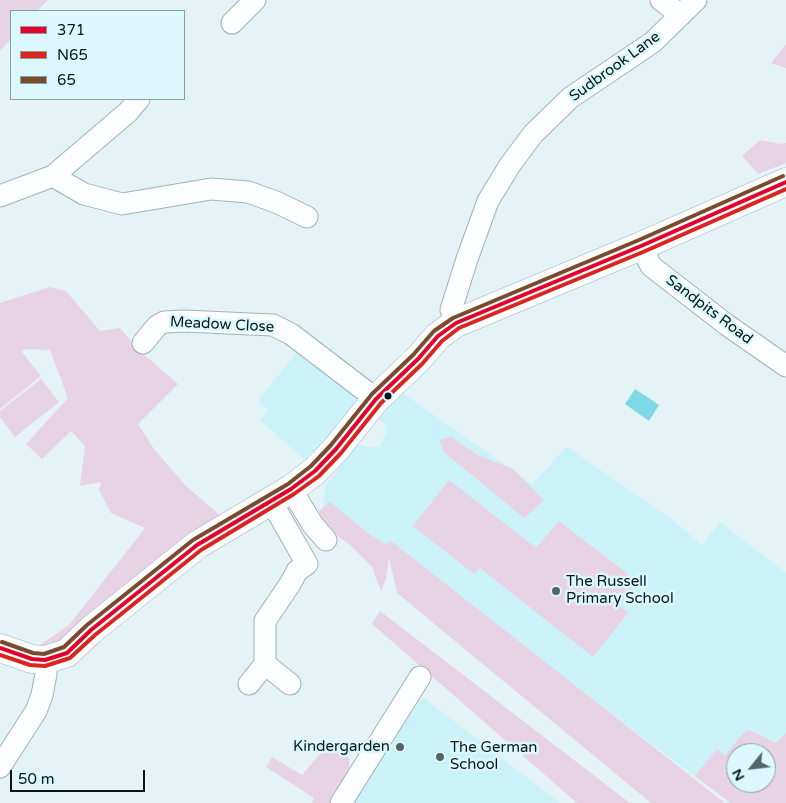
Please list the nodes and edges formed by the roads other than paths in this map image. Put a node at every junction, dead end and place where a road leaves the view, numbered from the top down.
1 (255, 0) edge
2 (661, 0) edge
3 (696, 0) edge
4 (681, 15) junction
5 (232, 23) dead end
6 (138, 100) edge
7 (54, 176) junction
8 (786, 182) edge
9 (0, 196) edge
10 (307, 217) dead end
11 (641, 246) junction
12 (456, 324) junction
13 (143, 343) dead end
14 (786, 366) edge
15 (376, 399) junction
16 (281, 495) junction
17 (326, 540) dead end
18 (0, 648) edge
19 (46, 660) junction
20 (265, 664) junction
21 (420, 677) dead end
22 (249, 684) dead end
23 (290, 684) dead end
24 (0, 767) edge
25 (341, 803) edge

1 - 5 street
2 - 4 street
3 - 4 street, Sudbrook Lane
4 - 12 street, Sudbrook Lane
6 - 7 street
7 - 9 street
7 - 10 street
8 - 11 main road
11 - 12 main road
11 - 14 street, Sandpits Road
12 - 15 main road
13 - 15 street, Meadow Close
15 - 16 main road
16 - 17 street
16 - 19 main road
16 - 20 street
18 - 19 main road
19 - 24 street
20 - 22 street
20 - 23 street
21 - 25 street

